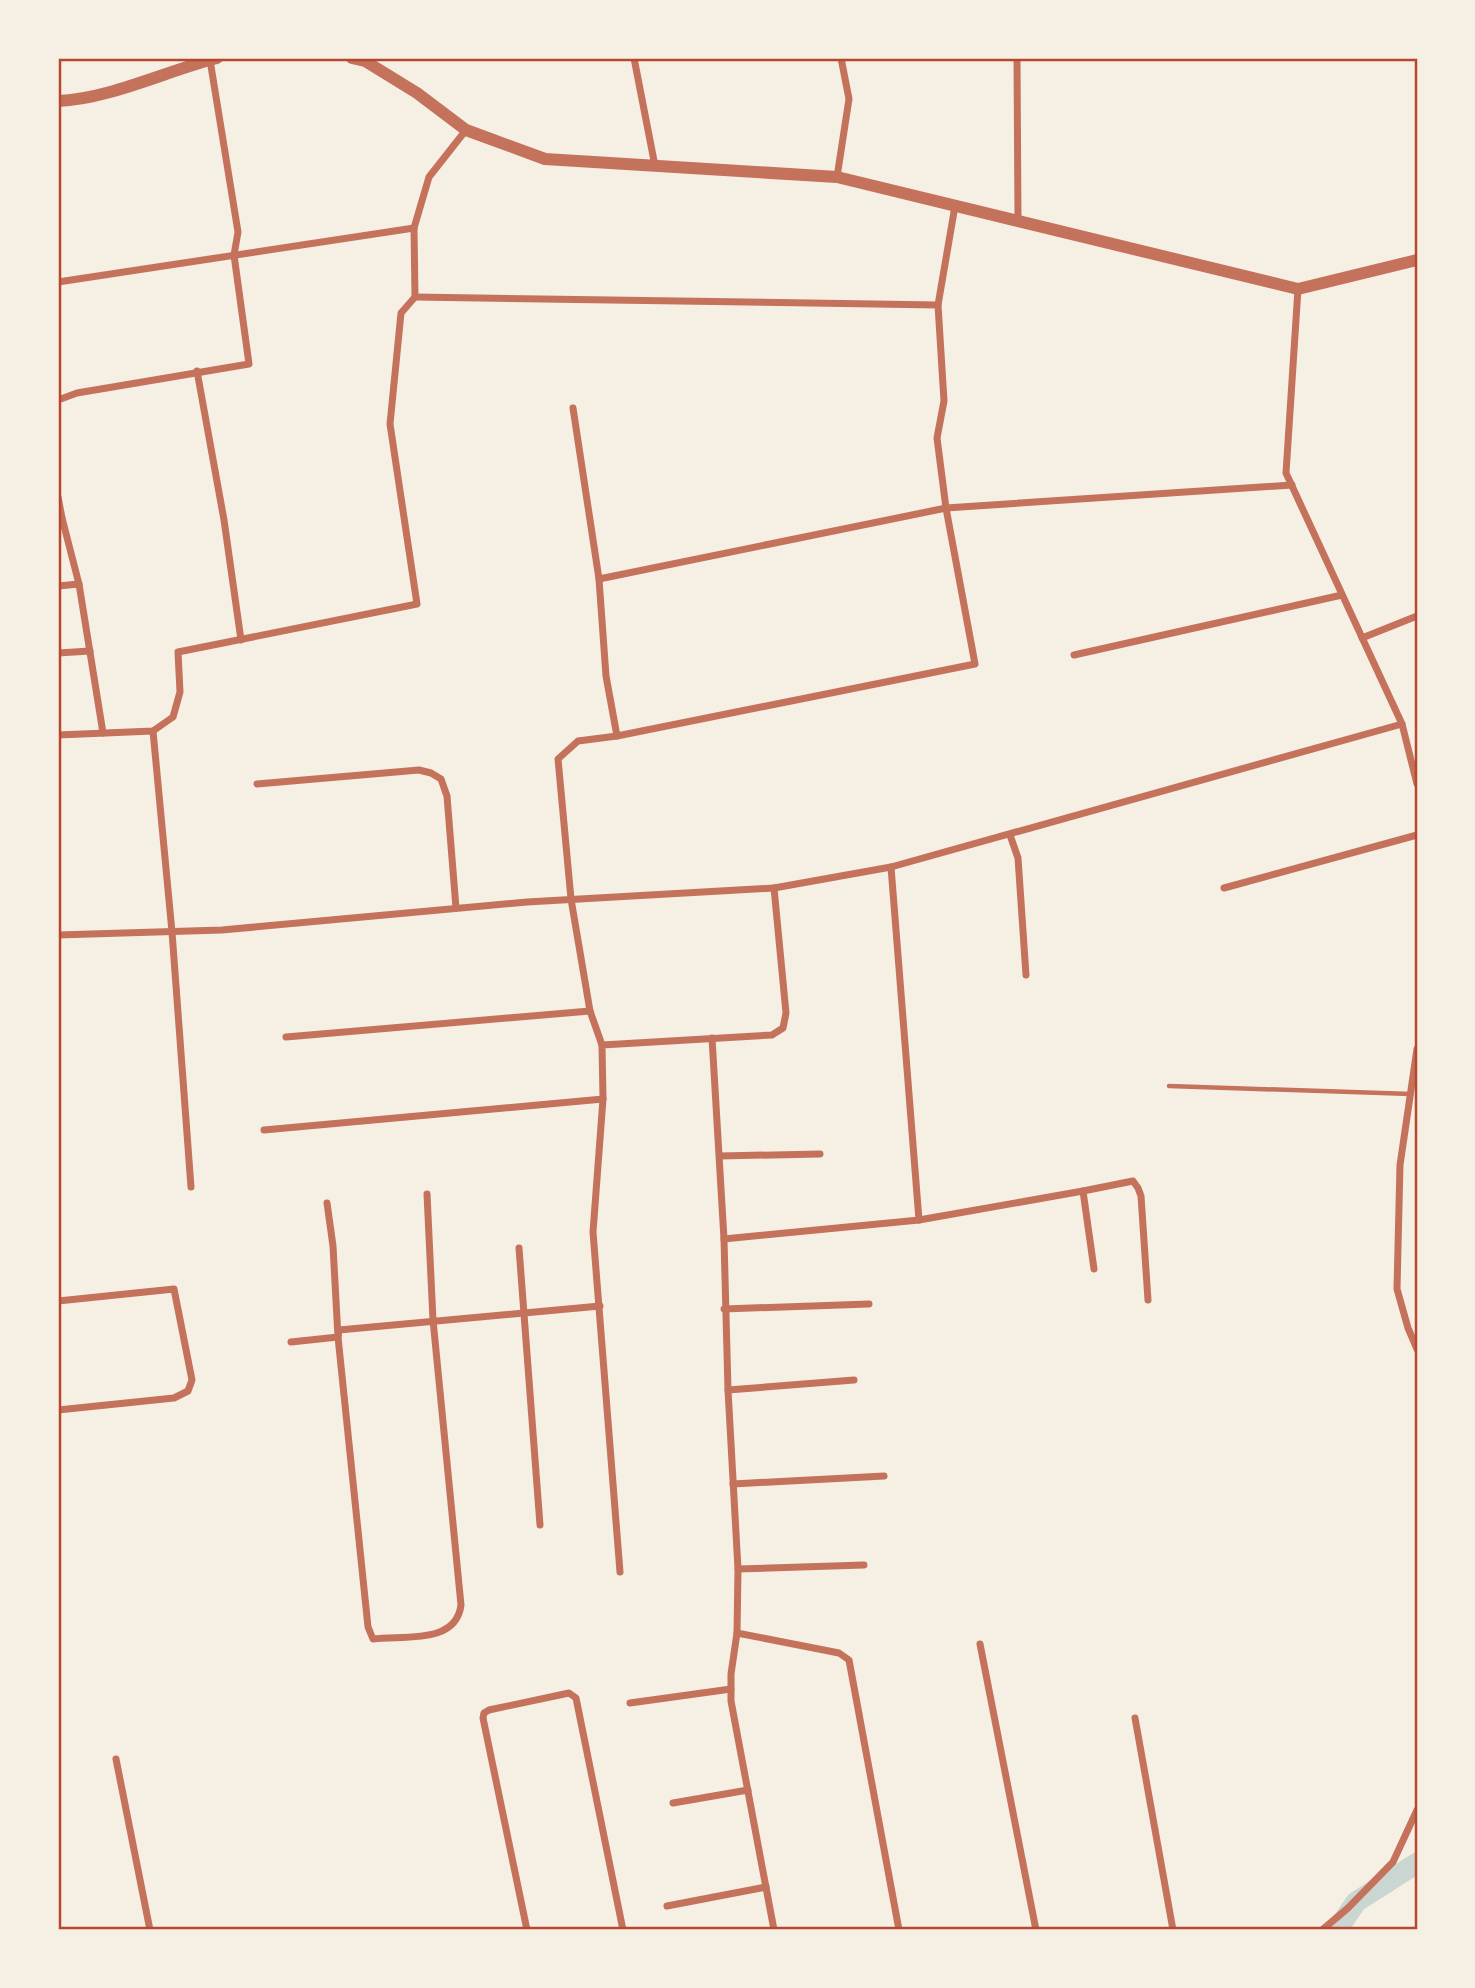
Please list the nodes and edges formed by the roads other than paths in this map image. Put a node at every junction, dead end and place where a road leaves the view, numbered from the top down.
1 (352, 58) edge
2 (634, 58) edge
3 (841, 58) edge
4 (1017, 58) edge
5 (214, 59) edge
6 (58, 101) edge
7 (466, 130) junction
8 (655, 166) junction
9 (837, 177) junction
10 (955, 206) junction
11 (1018, 221) junction
12 (414, 228) junction
13 (234, 255) junction
14 (1417, 264) edge
15 (58, 282) edge
16 (1298, 289) junction
17 (415, 297) junction
18 (938, 304) junction
19 (197, 371) junction
20 (58, 400) edge
21 (573, 408) dead end
22 (1292, 485) junction
23 (58, 498) edge
24 (946, 508) junction
25 (60, 518) edge
26 (599, 579) junction
27 (79, 584) junction
28 (58, 586) edge
29 (1342, 595) junction
30 (1417, 616) edge
31 (1362, 638) junction
32 (241, 640) junction
33 (90, 651) junction
34 (58, 653) edge
35 (1074, 654) dead end
36 (1402, 724) junction
37 (153, 731) junction
38 (103, 733) junction
39 (58, 735) edge
40 (617, 736) junction
41 (1417, 747) edge
42 (1409, 750) junction
43 (1417, 784) edge
44 (257, 785) dead end
45 (1010, 835) junction
46 (1417, 835) edge
47 (891, 867) junction
48 (774, 888) junction
49 (1224, 888) dead end
50 (571, 899) junction
51 (456, 908) junction
52 (172, 932) junction
53 (58, 934) edge
54 (1026, 975) dead end
55 (590, 1011) junction
56 (286, 1037) dead end
57 (712, 1038) junction
58 (602, 1045) junction
59 (1417, 1049) edge
60 (1168, 1086) dead end
61 (1411, 1094) junction
62 (603, 1100) junction
63 (264, 1130) dead end
64 (820, 1154) dead end
65 (720, 1156) junction
66 (191, 1187) dead end
67 (1083, 1191) junction
68 (427, 1194) dead end
69 (327, 1203) dead end
70 (919, 1220) junction
71 (724, 1239) junction
72 (519, 1248) dead end
73 (1094, 1269) dead end
74 (1148, 1300) dead end
75 (58, 1301) edge
76 (869, 1304) dead end
77 (600, 1307) junction
78 (724, 1308) junction
79 (523, 1313) junction
80 (433, 1321) junction
81 (338, 1337) junction
82 (290, 1342) dead end
83 (1417, 1349) edge
84 (854, 1380) dead end
85 (727, 1390) junction
86 (58, 1410) edge
87 (884, 1476) dead end
88 (733, 1484) junction
89 (540, 1525) dead end
90 (864, 1565) dead end
91 (738, 1569) junction
92 (620, 1572) dead end
93 (737, 1633) junction
94 (980, 1644) dead end
95 (731, 1689) junction
96 (629, 1703) dead end
97 (1135, 1718) dead end
98 (116, 1759) dead end
99 (748, 1790) junction
100 (673, 1803) dead end
101 (1417, 1810) edge
102 (766, 1887) junction
103 (667, 1906) dead end
104 (150, 1930) edge
105 (527, 1930) edge
106 (623, 1930) edge
107 (774, 1930) edge
108 (899, 1930) edge
109 (1036, 1930) edge
110 (1173, 1930) edge
111 (1322, 1930) edge

1 - 7 street
2 - 8 street
3 - 9 street
4 - 11 street
5 - 6 street
5 - 13 street
7 - 8 street
7 - 12 street
8 - 9 street
9 - 10 street
10 - 11 street
10 - 18 street
11 - 16 street
12 - 13 street
12 - 17 street
13 - 15 street
13 - 19 street
14 - 16 street
16 - 22 street
17 - 18 street
17 - 32 street
18 - 24 street
19 - 20 street
19 - 32 street
21 - 26 street
22 - 24 street
22 - 29 street
23 - 25 street
24 - 26 street
24 - 40 street
25 - 27 street
26 - 40 street
27 - 28 street
27 - 33 street
29 - 31 street
29 - 35 street
30 - 31 street
31 - 36 street
32 - 37 street
33 - 34 street
33 - 38 street
36 - 42 street
36 - 45 street
37 - 38 street
37 - 52 street
38 - 39 street
40 - 50 street
41 - 42 street
42 - 43 street
44 - 51 street
45 - 47 street
45 - 54 street
46 - 49 street
47 - 48 street
47 - 70 street
48 - 50 street
48 - 57 street
50 - 51 street
50 - 55 street
51 - 52 street
52 - 53 street
52 - 66 street
55 - 56 street
55 - 58 street
57 - 58 street
57 - 65 street
58 - 62 street
59 - 61 street
60 - 61 lane
61 - 83 street
62 - 63 street
62 - 77 street
64 - 65 street
65 - 71 street
67 - 70 street
67 - 73 street
67 - 74 street
68 - 80 street
69 - 81 street
70 - 71 street
71 - 78 street
72 - 79 street
75 - 86 street
76 - 78 street
77 - 79 street
77 - 92 street
78 - 85 street
79 - 80 street
79 - 89 street
80 - 81 street
80 - 81 street
81 - 82 street
84 - 85 street
85 - 88 street
87 - 88 street
88 - 91 street
90 - 91 street
91 - 93 street
93 - 95 street
93 - 108 street
94 - 109 street
95 - 96 street
95 - 99 street
97 - 110 street
98 - 104 street
99 - 100 street
99 - 102 street
101 - 111 street
102 - 103 street
102 - 107 street
105 - 106 street

